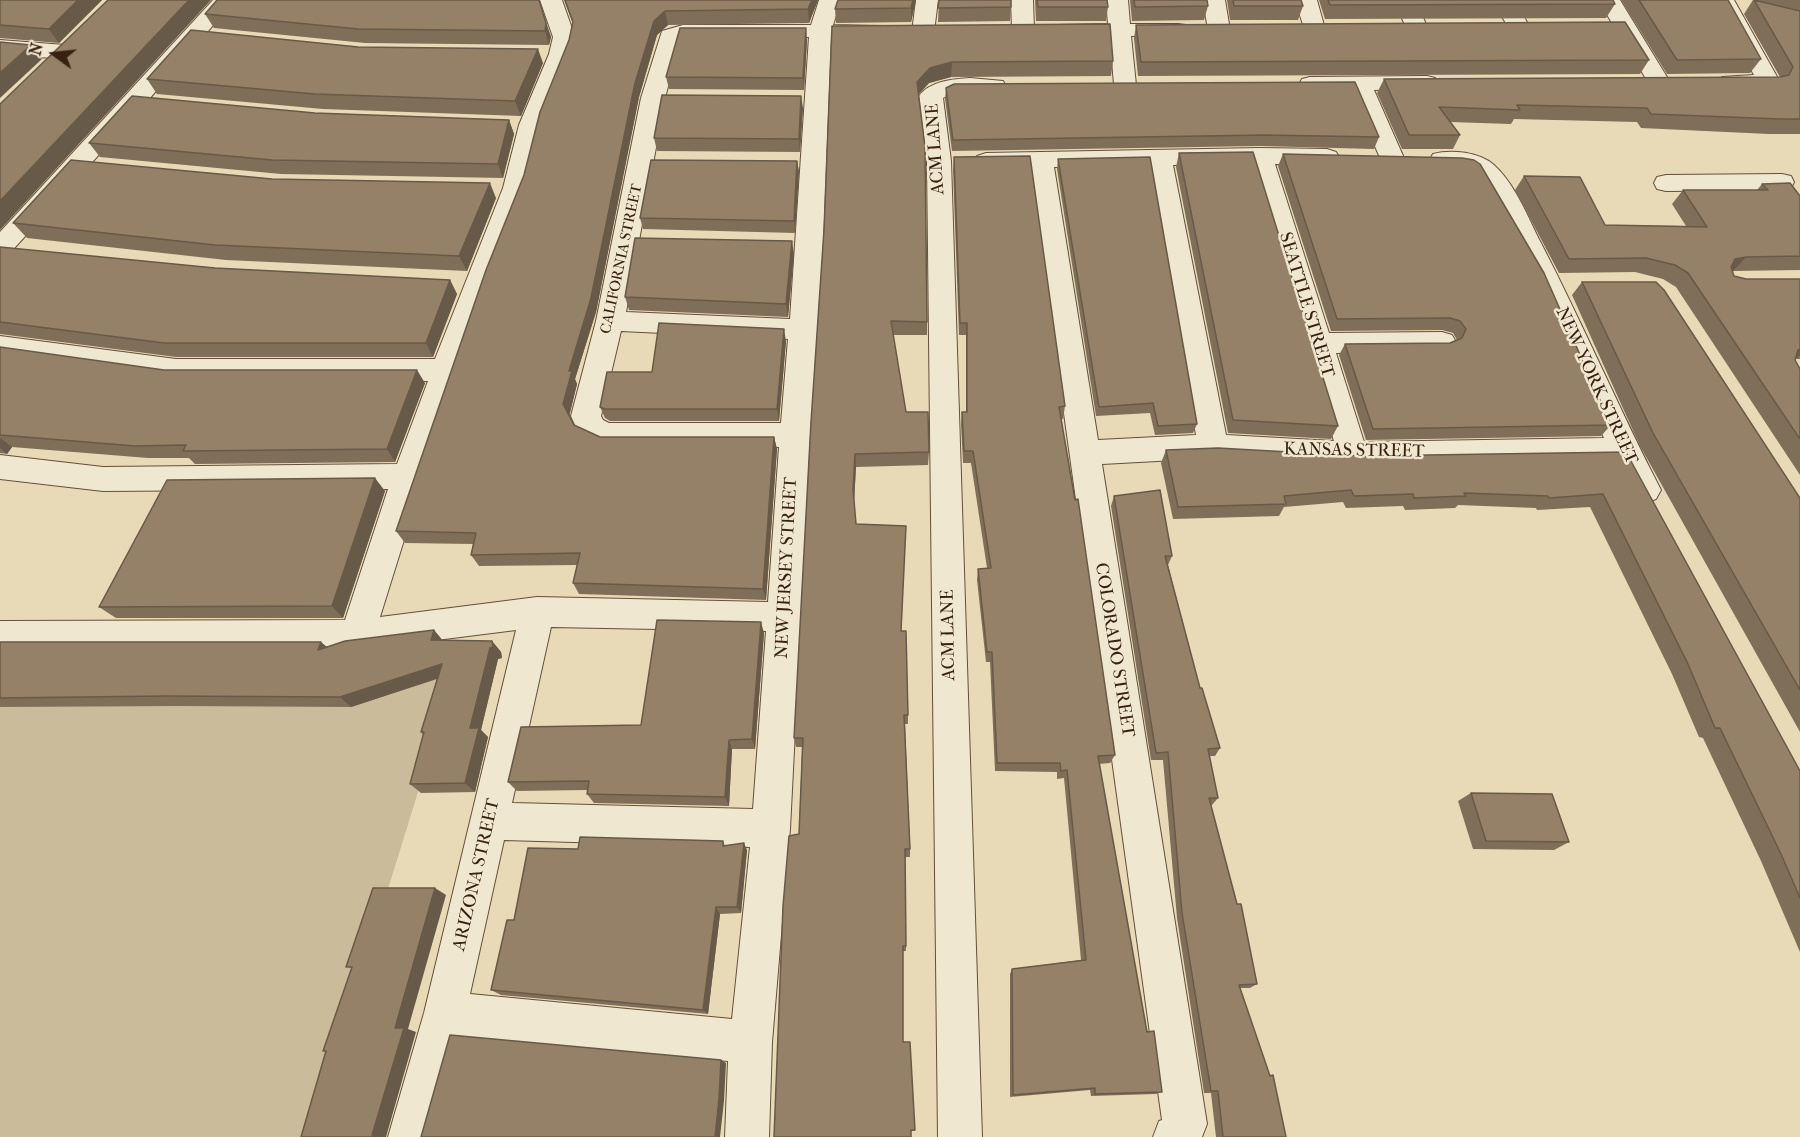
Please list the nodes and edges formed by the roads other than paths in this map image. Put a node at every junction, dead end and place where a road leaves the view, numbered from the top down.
1 (224, 0) edge
2 (551, 0) edge
3 (830, 0) edge
4 (927, 0) edge
5 (1022, 0) edge
6 (1117, 0) edge
7 (1214, 0) edge
8 (1306, 0) edge
9 (1405, 0) edge
10 (1504, 0) edge
11 (1609, 0) edge
12 (1732, 2) edge
13 (1518, 26) junction
14 (1542, 26) edge
15 (1601, 26) edge
16 (1625, 26) junction
17 (1416, 27) junction
18 (1439, 27) edge
19 (1495, 27) edge
20 (1394, 28) edge
21 (1243, 29) edge
22 (1291, 29) edge
23 (1314, 29) junction
24 (1337, 29) edge
25 (1023, 30) junction
26 (1119, 30) junction
27 (1219, 30) junction
28 (820, 31) junction
29 (945, 31) edge
30 (1001, 31) edge
31 (923, 32) junction
32 (0, 47) edge
33 (49, 68) edge
34 (1623, 82) edge
35 (1681, 82) junction
36 (1456, 83) edge
37 (1278, 84) edge
38 (1360, 84) junction
39 (1125, 85) edge
40 (1020, 86) edge
41 (135, 101) junction
42 (159, 103) edge
43 (1260, 156) junction
44 (1389, 158) junction
45 (1160, 159) junction
46 (1041, 160) junction
47 (939, 161) junction
48 (74, 165) junction
49 (109, 169) edge
50 (1666, 183) dead end
51 (1792, 188) edge
52 (0, 248) edge
53 (36, 251) edge
54 (610, 321) junction
55 (803, 330) junction
56 (1442, 342) edge
57 (1318, 343) junction
58 (0, 346) edge
59 (447, 370) junction
60 (795, 435) junction
61 (1213, 446) junction
62 (1624, 450) junction
63 (1085, 453) junction
64 (1353, 454) junction
65 (0, 467) edge
66 (408, 476) junction
67 (1658, 513) edge
68 (537, 612) junction
69 (784, 617) junction
70 (357, 635) junction
71 (0, 636) edge
72 (489, 821) junction
73 (771, 829) junction
74 (445, 1012) junction
75 (751, 1042) junction
76 (410, 1137) edge
77 (747, 1137) edge
78 (960, 1137) edge
79 (1175, 1137) edge

1 - 41 street
2 - 59 street
3 - 28 street, NEW JERSEY STREET
4 - 31 street
5 - 25 street
6 - 26 street
7 - 27 street
8 - 23 street
9 - 17 street
10 - 13 street
11 - 16 street
12 - 35 street
13 - 14 street
13 - 19 street
15 - 16 street
16 - 35 street
17 - 18 street
17 - 20 street
21 - 27 street
22 - 23 street
23 - 24 street
25 - 26 street
25 - 30 street
26 - 27 street
26 - 39 street
28 - 31 street
28 - 54 street, CALIFORNIA STREET
28 - 55 street, NEW JERSEY STREET
29 - 31 street
32 - 33 street
34 - 35 street
36 - 38 street
37 - 38 street
38 - 44 street
40 - 47 street, ACM LANE
41 - 42 street
41 - 48 street
43 - 44 street, NEW YORK STREET
43 - 45 street, NEW YORK STREET
43 - 57 street, SEATTLE STREET
44 - 62 street, NEW YORK STREET
45 - 46 street, NEW YORK STREET
45 - 61 street
46 - 47 street, NEW YORK STREET
46 - 63 street, COLORADO STREET
47 - 78 street, ACM LANE
48 - 49 street
48 - 52 street
50 - 51 street
52 - 53 street
54 - 55 street
54 - 60 street, CALIFORNIA STREET
55 - 60 street, NEW JERSEY STREET
56 - 57 street
57 - 64 street, SEATTLE STREET
58 - 59 street
59 - 66 street
60 - 69 street, NEW JERSEY STREET
61 - 63 street, KANSAS STREET
61 - 64 street, KANSAS STREET
62 - 64 street, KANSAS STREET
62 - 67 street, NEW YORK STREET
63 - 79 street, COLORADO STREET
65 - 66 street
66 - 70 street
68 - 69 street
68 - 70 street
68 - 72 street, ARIZONA STREET
69 - 73 street, NEW JERSEY STREET
70 - 71 street
72 - 73 street
72 - 74 street, ARIZONA STREET
73 - 75 street, NEW JERSEY STREET
74 - 75 street
74 - 76 street, ARIZONA STREET
75 - 77 street, NEW JERSEY STREET

